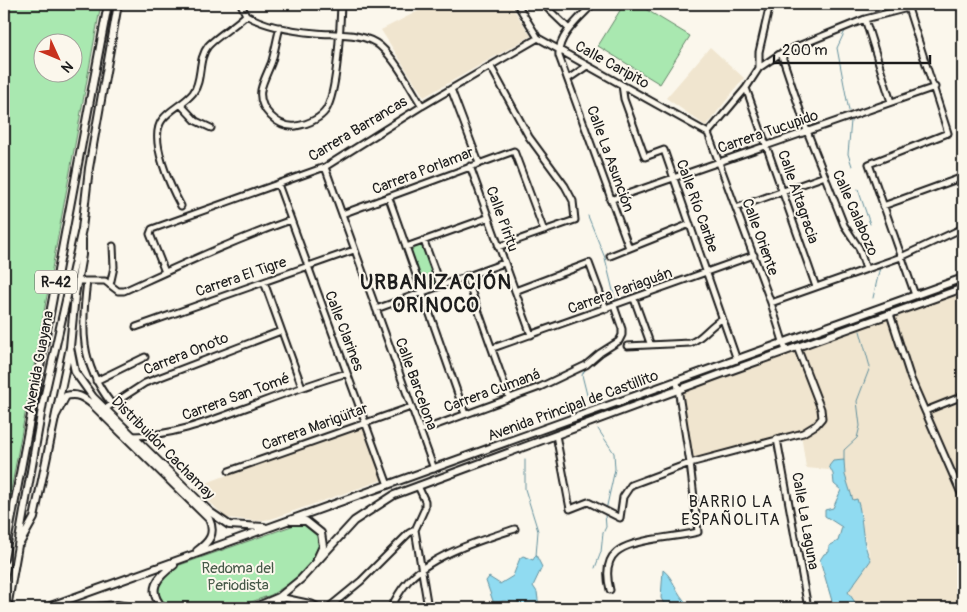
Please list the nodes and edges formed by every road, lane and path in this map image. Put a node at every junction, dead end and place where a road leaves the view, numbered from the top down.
1 (108, 4) edge
2 (118, 4) edge
3 (241, 4) edge
4 (341, 4) edge
5 (517, 4) edge
6 (543, 4) edge
7 (593, 4) edge
8 (770, 4) edge
9 (961, 4) edge
10 (963, 10) edge
11 (246, 15) junction
12 (865, 19) junction
13 (280, 27) junction
14 (569, 29) junction
15 (340, 34) junction
16 (538, 38) junction
17 (558, 49) junction
18 (782, 53) junction
19 (587, 66) junction
20 (490, 67) junction
21 (758, 68) junction
22 (568, 79) junction
23 (622, 85) junction
24 (934, 87) junction
25 (746, 88) junction
26 (451, 89) junction
27 (890, 102) junction
28 (181, 105) junction
29 (422, 106) junction
30 (211, 128) dead end
31 (807, 131) junction
32 (708, 133) junction
33 (767, 144) junction
34 (719, 162) junction
35 (479, 163) junction
36 (470, 166) junction
37 (325, 167) junction
38 (825, 176) junction
39 (963, 177) edge
40 (674, 178) junction
41 (278, 184) junction
42 (782, 192) junction
43 (390, 198) junction
44 (610, 200) junction
45 (181, 206) dead end
46 (883, 206) junction
47 (736, 208) junction
48 (342, 214) junction
49 (487, 218) junction
50 (291, 220) junction
51 (690, 224) junction
52 (963, 228) edge
53 (82, 229) junction
54 (544, 231) junction
55 (424, 241) junction
56 (113, 246) dead end
57 (406, 247) junction
58 (498, 247) junction
59 (629, 248) junction
60 (354, 250) junction
61 (610, 256) dead end
62 (754, 256) junction
63 (900, 257) junction
64 (504, 263) junction
65 (307, 268) junction
66 (866, 269) junction
67 (165, 272) junction
68 (708, 272) junction
69 (466, 276) junction
70 (963, 278) edge
71 (78, 281) junction
72 (87, 281) junction
73 (264, 282) junction
74 (110, 285) junction
75 (440, 285) junction
76 (816, 287) junction
77 (963, 288) edge
78 (515, 291) junction
79 (422, 292) junction
80 (915, 295) junction
81 (634, 299) junction
82 (771, 303) junction
83 (616, 305) junction
84 (376, 309) junction
85 (606, 309) junction
86 (890, 314) junction
87 (722, 319) junction
88 (136, 327) dead end
89 (281, 332) junction
90 (531, 335) junction
91 (650, 344) junction
92 (627, 346) dead end
93 (70, 347) junction
94 (785, 347) junction
95 (797, 347) junction
96 (493, 348) junction
97 (145, 357) dead end
98 (737, 360) junction
99 (347, 373) junction
100 (96, 381) junction
101 (677, 382) junction
102 (302, 387) junction
103 (678, 390) junction
104 (963, 396) edge
105 (510, 397) junction
106 (111, 403) junction
107 (410, 407) junction
108 (105, 409) junction
109 (925, 411) junction
110 (465, 414) junction
111 (56, 415) junction
112 (365, 422) junction
113 (420, 431) junction
114 (556, 435) junction
115 (131, 436) junction
116 (777, 439) junction
117 (690, 463) junction
118 (434, 469) junction
119 (229, 471) dead end
120 (388, 485) junction
121 (418, 486) junction
122 (963, 498) edge
123 (270, 526) junction
124 (515, 529) dead end
125 (415, 530) junction
126 (18, 546) junction
127 (190, 556) junction
128 (4, 559) edge
129 (313, 567) junction
130 (422, 570) junction
131 (610, 590) dead end
132 (278, 597) junction
133 (302, 606) edge
134 (7, 608) edge
135 (45, 608) edge
136 (86, 608) edge
137 (134, 608) edge
138 (162, 608) edge
139 (253, 608) edge
140 (272, 608) edge
141 (285, 608) edge
142 (320, 608) edge
143 (328, 608) edge
144 (390, 608) edge
145 (428, 608) edge
146 (807, 608) edge

1 - 128 main road, Avenida Guayana / R-42
2 - 53 main road, Avenida Guayana / R-42
3 - 11 street
4 - 15 street
5 - 16 street, Calle Caripito
6 - 14 street
7 - 14 street
8 - 21 street
9 - 10 street
11 - 13 street
11 - 28 street
12 - 18 street
12 - 24 street
12 - 27 street
13 - 15 street
13 - 15 street
14 - 17 street
15 - 29 street
16 - 17 street, Calle Caripito
16 - 20 street, Carrera Barrancas
17 - 19 street, Calle Caripito
17 - 22 street, Calle La Asunción
18 - 21 street
18 - 31 street, Calle Calabozo
19 - 22 street
19 - 23 street, Calle Caripito
20 - 26 street, Carrera Barrancas
20 - 54 street
21 - 25 street
22 - 44 street, Calle La Asunción
23 - 32 street, Calle Caripito
23 - 40 street, Calle Río Caribe
24 - 27 street, Carrera Tucupido
24 - 46 street
25 - 32 street
25 - 33 street, Calle Altagracia
26 - 29 street, Carrera Barrancas
26 - 35 street
27 - 31 street, Carrera Tucupido
28 - 30 street
28 - 45 street
29 - 37 street, Carrera Barrancas
31 - 33 street, Carrera Tucupido
31 - 38 street, Calle Calabozo
32 - 34 street, Calle Oriente
33 - 34 street, Carrera Tucupido
33 - 42 street, Calle Altagracia
34 - 40 street, Carrera Tucupido
34 - 47 street, Calle Oriente
35 - 36 street, Carrera Porlamar
35 - 54 street, Carrera Porlamar
36 - 43 street, Carrera Porlamar
36 - 49 street, Calle Píritu
37 - 41 street, Carrera Barrancas
37 - 48 street, Calle Barcelona
38 - 42 street
38 - 66 street, Calle Calabozo
39 - 46 street
40 - 44 street, Carrera Tucupido
40 - 51 street, Calle Río Caribe
41 - 50 street, Calle Clarines
41 - 67 street, Carrera Barrancas
42 - 47 street
42 - 76 street, Calle Altagracia
43 - 48 street, Carrera Porlamar
43 - 57 street
44 - 59 street, Calle La Asunción
46 - 63 street
47 - 62 street, Calle Oriente
48 - 60 street, Calle Barcelona
49 - 55 street
49 - 58 street, Calle Píritu
50 - 65 street, Calle Clarines
50 - 67 street
51 - 59 street
51 - 68 street, Calle Río Caribe
52 - 63 street
53 - 71 main road, Distribuidor Cachamay / R-42
53 - 126 main road, Avenida Guayana / R-42
54 - 58 street
55 - 57 street
55 - 75 street
56 - 74 street
57 - 79 street
58 - 64 street, Calle Píritu
59 - 61 street
60 - 65 street, Carrera El Tigre
60 - 84 street, Calle Barcelona
62 - 68 street, Carrera Pariaguán
62 - 82 street, Calle Oriente
63 - 66 street
63 - 80 street
64 - 69 street
64 - 78 street, Calle Píritu
65 - 73 street, Carrera El Tigre
65 - 99 street, Calle Clarines
66 - 76 street
67 - 74 street
68 - 81 street, Carrera Pariaguán
68 - 87 street, Calle Río Caribe
69 - 75 street
69 - 96 street
70 - 80 main road, Avenida Principal de Castillito
71 - 72 street
71 - 93 main road, Distribuidor Cachamay / R-42
72 - 74 street
72 - 100 street
73 - 88 street, Carrera El Tigre
73 - 89 street
75 - 79 street
76 - 82 street
77 - 86 main road, Avenida Principal de Castillito
78 - 85 street
78 - 90 street, Calle Píritu
79 - 84 street
79 - 110 street
80 - 94 main road, Avenida Principal de Castillito
81 - 83 street, Carrera Pariaguán
81 - 91 street
82 - 94 street, Calle Oriente
83 - 85 street, Carrera Pariaguán
83 - 105 street, Carrera Cumaná
84 - 107 street, Calle Barcelona
85 - 90 street, Carrera Pariaguán
86 - 95 main road, Avenida Principal de Castillito
86 - 109 street
87 - 91 street
87 - 98 street, Calle Río Caribe
89 - 102 street
89 - 106 street, Carrera Onoto
90 - 96 street, Carrera Pariaguán
91 - 92 street
93 - 108 main road, Distribuidor Cachamay
93 - 111 main road, Distribuidor Cachamay / R-42
94 - 95 main road, Avenida Principal de Castillito
94 - 98 main road, Avenida Principal de Castillito
94 - 103 main road, Avenida Principal de Castillito
95 - 116 street
96 - 105 street
97 - 100 street
98 - 101 main road, Avenida Principal de Castillito
99 - 102 street, Carrera San Tomé
99 - 112 street, Calle Clarines
100 - 106 street
101 - 103 street
101 - 118 main road, Avenida Principal de Castillito
102 - 115 street, Carrera San Tomé
103 - 114 main road, Avenida Principal de Castillito
103 - 117 street
104 - 109 street
105 - 110 street, Carrera Cumaná
106 - 108 street, Carrera Onoto
107 - 112 street, Carrera Marigüitar
107 - 113 street, Calle Barcelona
108 - 115 main road, Distribuidor Cachamay
109 - 122 street
110 - 113 street, Carrera Cumaná
111 - 126 main road, Distribuidor Cachamay / R-42
111 - 127 main road, Distribuidor Cachamay
112 - 119 street, Carrera Marigüitar
112 - 120 street, Calle Clarines
113 - 118 street, Calle Barcelona
114 - 117 street
114 - 121 main road, Avenida Principal de Castillito
115 - 123 main road, Distribuidor Cachamay
116 - 117 street
116 - 146 street, Calle La Laguna
117 - 131 street
118 - 120 main road, Avenida Principal de Castillito
120 - 123 main road, Avenida Principal de Castillito
121 - 125 street
121 - 129 main road, Avenida Principal de Castillito
123 - 127 main road, Avenida Principal de Castillito
123 - 129 main road
124 - 130 street
125 - 130 street
125 - 143 street
126 - 134 main road, Avenida Guayana / R-42
127 - 135 main road
127 - 138 main road
129 - 132 main road, Avenida Principal de Castillito
130 - 144 street
130 - 145 street
132 - 133 street
132 - 139 main road, Avenida Principal de Castillito
132 - 140 street
132 - 141 street
133 - 142 street
136 - 137 main road

